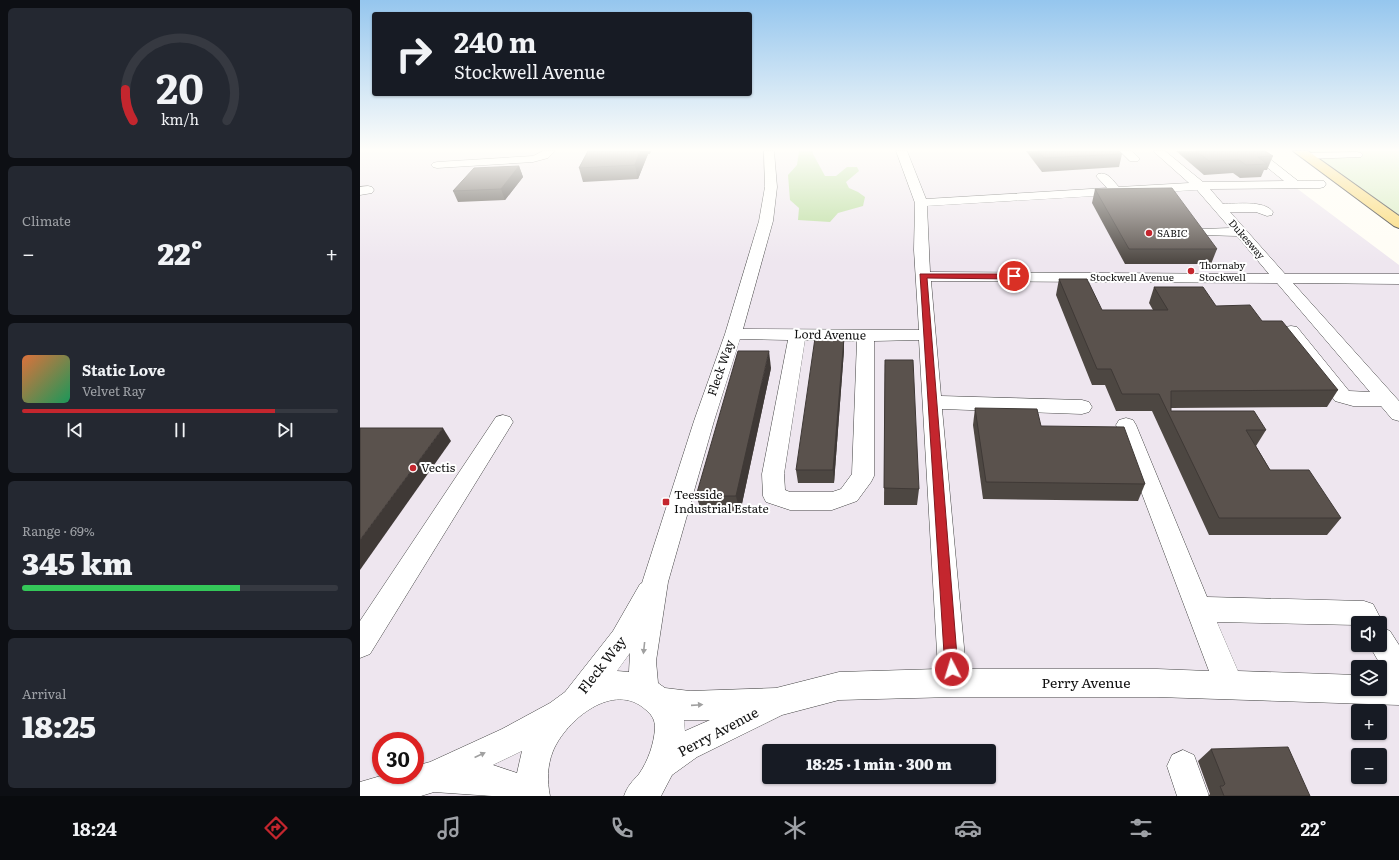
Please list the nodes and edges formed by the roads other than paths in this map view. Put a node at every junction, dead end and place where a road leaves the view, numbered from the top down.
1 (770, 188) edge
2 (915, 188) edge
3 (1040, 188) edge
4 (1113, 188) edge
5 (1164, 188) edge
6 (1202, 188) edge
7 (1350, 188) edge
8 (1116, 191) junction
9 (1046, 196) junction
10 (921, 203) junction
11 (1220, 208) junction
12 (1267, 212) dead end
13 (1399, 223) edge
14 (1208, 232) dead end
15 (1242, 232) junction
16 (923, 276) junction
17 (1396, 278) edge
18 (1283, 279) junction
19 (1291, 331) edge
20 (733, 334) junction
21 (797, 335) junction
22 (928, 335) junction
23 (866, 336) junction
24 (1386, 399) junction
25 (933, 402) junction
26 (1082, 407) dead end
27 (1399, 414) edge
28 (503, 422) dead end
29 (1126, 425) dead end
30 (655, 582) junction
31 (1199, 609) junction
32 (1365, 616) edge
33 (360, 645) edge
34 (1387, 651) edge
35 (1399, 670) edge
36 (953, 683) junction
37 (1229, 685) junction
38 (1399, 691) edge
39 (651, 696) junction
40 (776, 702) junction
41 (566, 709) junction
42 (662, 764) junction
43 (1183, 766) dead end
44 (432, 777) junction
45 (366, 796) edge
46 (526, 796) edge
47 (534, 796) edge
48 (640, 796) edge
49 (1193, 796) edge

1 - 20 street, Fleck Way
2 - 10 street
3 - 9 street
4 - 8 street
5 - 8 street
6 - 11 street, Dukesway
7 - 13 main road
8 - 9 street
9 - 10 street
10 - 16 street
11 - 12 street
11 - 15 street, Dukesway
14 - 15 street
15 - 18 street, Dukesway
16 - 18 street, Stockwell Avenue
16 - 22 street
17 - 18 street, Stockwell Avenue
18 - 24 street, Dukesway
19 - 24 street
20 - 21 street, Lord Avenue
20 - 30 street, Fleck Way
21 - 23 street, Lord Avenue
21 - 23 street
22 - 23 street, Lord Avenue
22 - 25 street
24 - 27 street, Dukesway
25 - 26 street
25 - 36 street
28 - 33 street
29 - 31 street
30 -> 39 street, Fleck Way
30 - 41 street, Fleck Way
31 - 32 street
31 - 37 street
34 - 35 street
36 - 37 street, Perry Avenue
36 - 40 street, Perry Avenue
37 - 38 street, Perry Avenue
39 -> 40 street, Perry Avenue
39 - 41 street, Perry Avenue
39 - 42 street
40 - 42 street, Perry Avenue
44 -> 41 street, Perry Avenue
41 - 47 street
42 - 48 street
43 - 49 street
44 - 45 street
44 - 46 street

